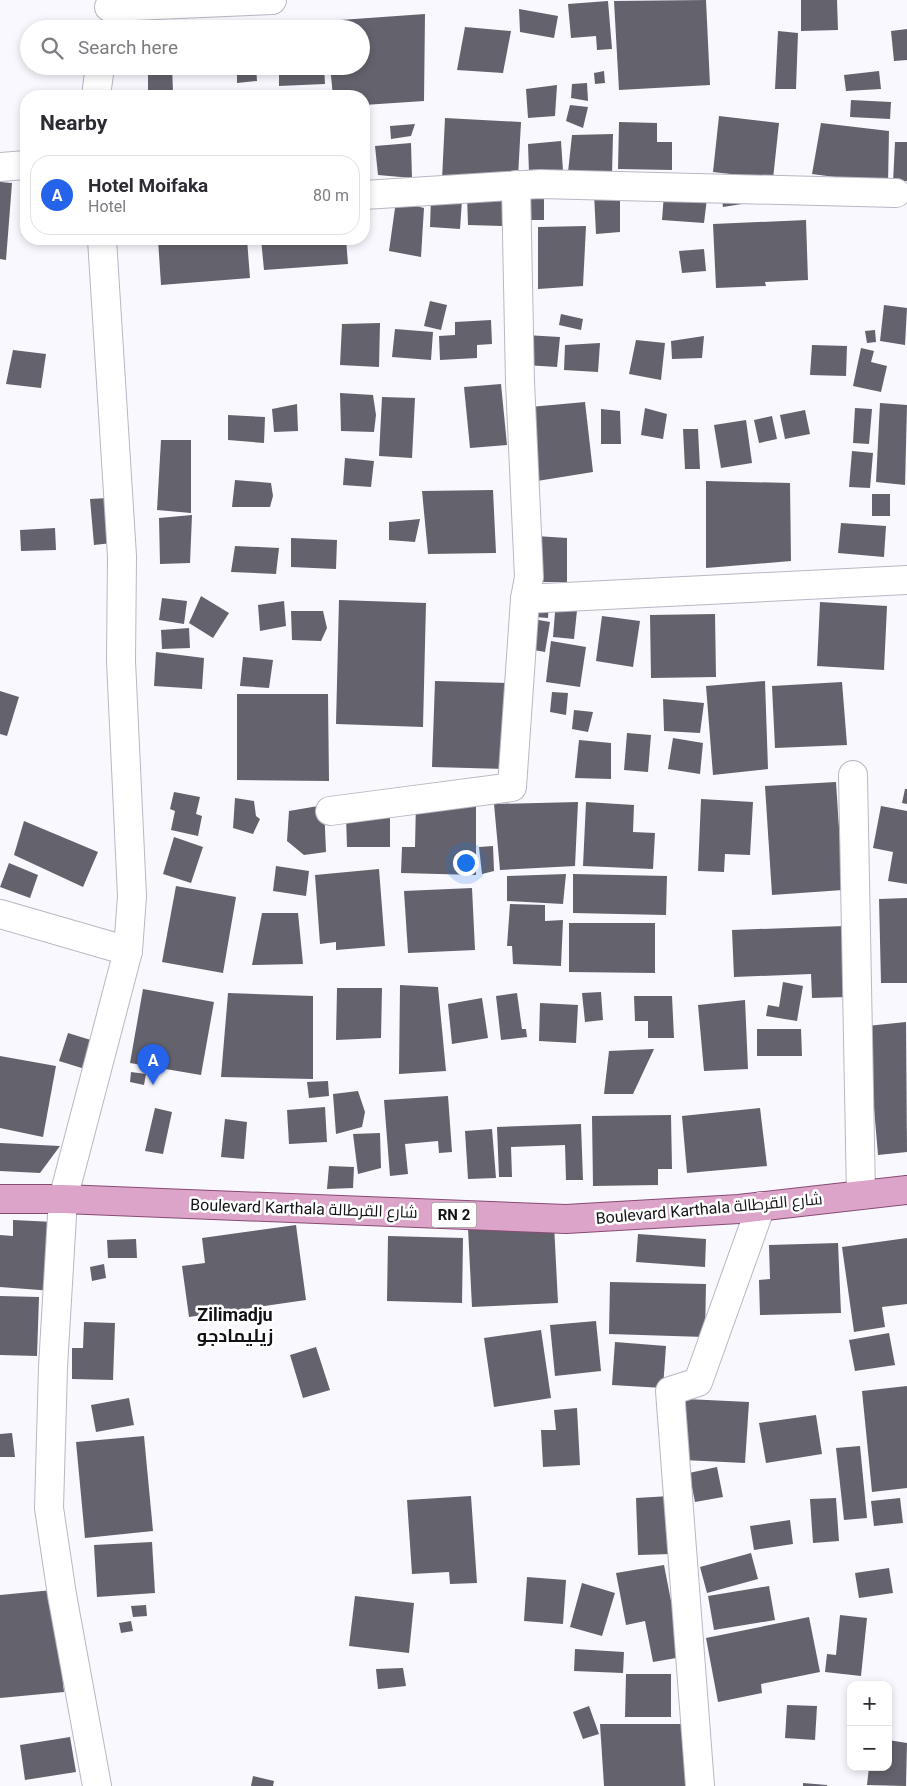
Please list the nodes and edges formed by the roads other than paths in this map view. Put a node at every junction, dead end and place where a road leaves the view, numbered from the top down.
1 (272, 0) edge
2 (108, 12) edge
3 (99, 75) edge
4 (97, 90) edge
5 (20, 165) edge
6 (0, 167) edge
7 (516, 186) junction
8 (896, 193) dead end
9 (370, 194) edge
10 (102, 245) edge
11 (907, 580) edge
12 (525, 599) junction
13 (853, 775) dead end
14 (330, 811) dead end
15 (0, 914) edge
16 (128, 950) junction
17 (907, 1190) edge
18 (861, 1195) junction
19 (0, 1199) edge
20 (63, 1199) junction
21 (761, 1206) junction
22 (97, 1786) edge
23 (700, 1786) edge

1 - 2 street
3 - 4 street
5 - 6 street
7 - 8 street
7 - 9 street
7 - 12 street
10 - 16 street
11 - 12 street
12 - 14 street
13 - 18 street
15 - 16 street
16 - 20 street
17 - 18 main road, Boulevard Karthala شارع القرطالة / RN 2
18 - 21 main road, Boulevard Karthala شارع القرطالة / RN 2
19 - 20 main road, Boulevard Karthala شارع القرطالة / RN 2
20 - 21 main road, Boulevard Karthala شارع القرطالة / RN 2
20 - 22 street
21 - 23 street

